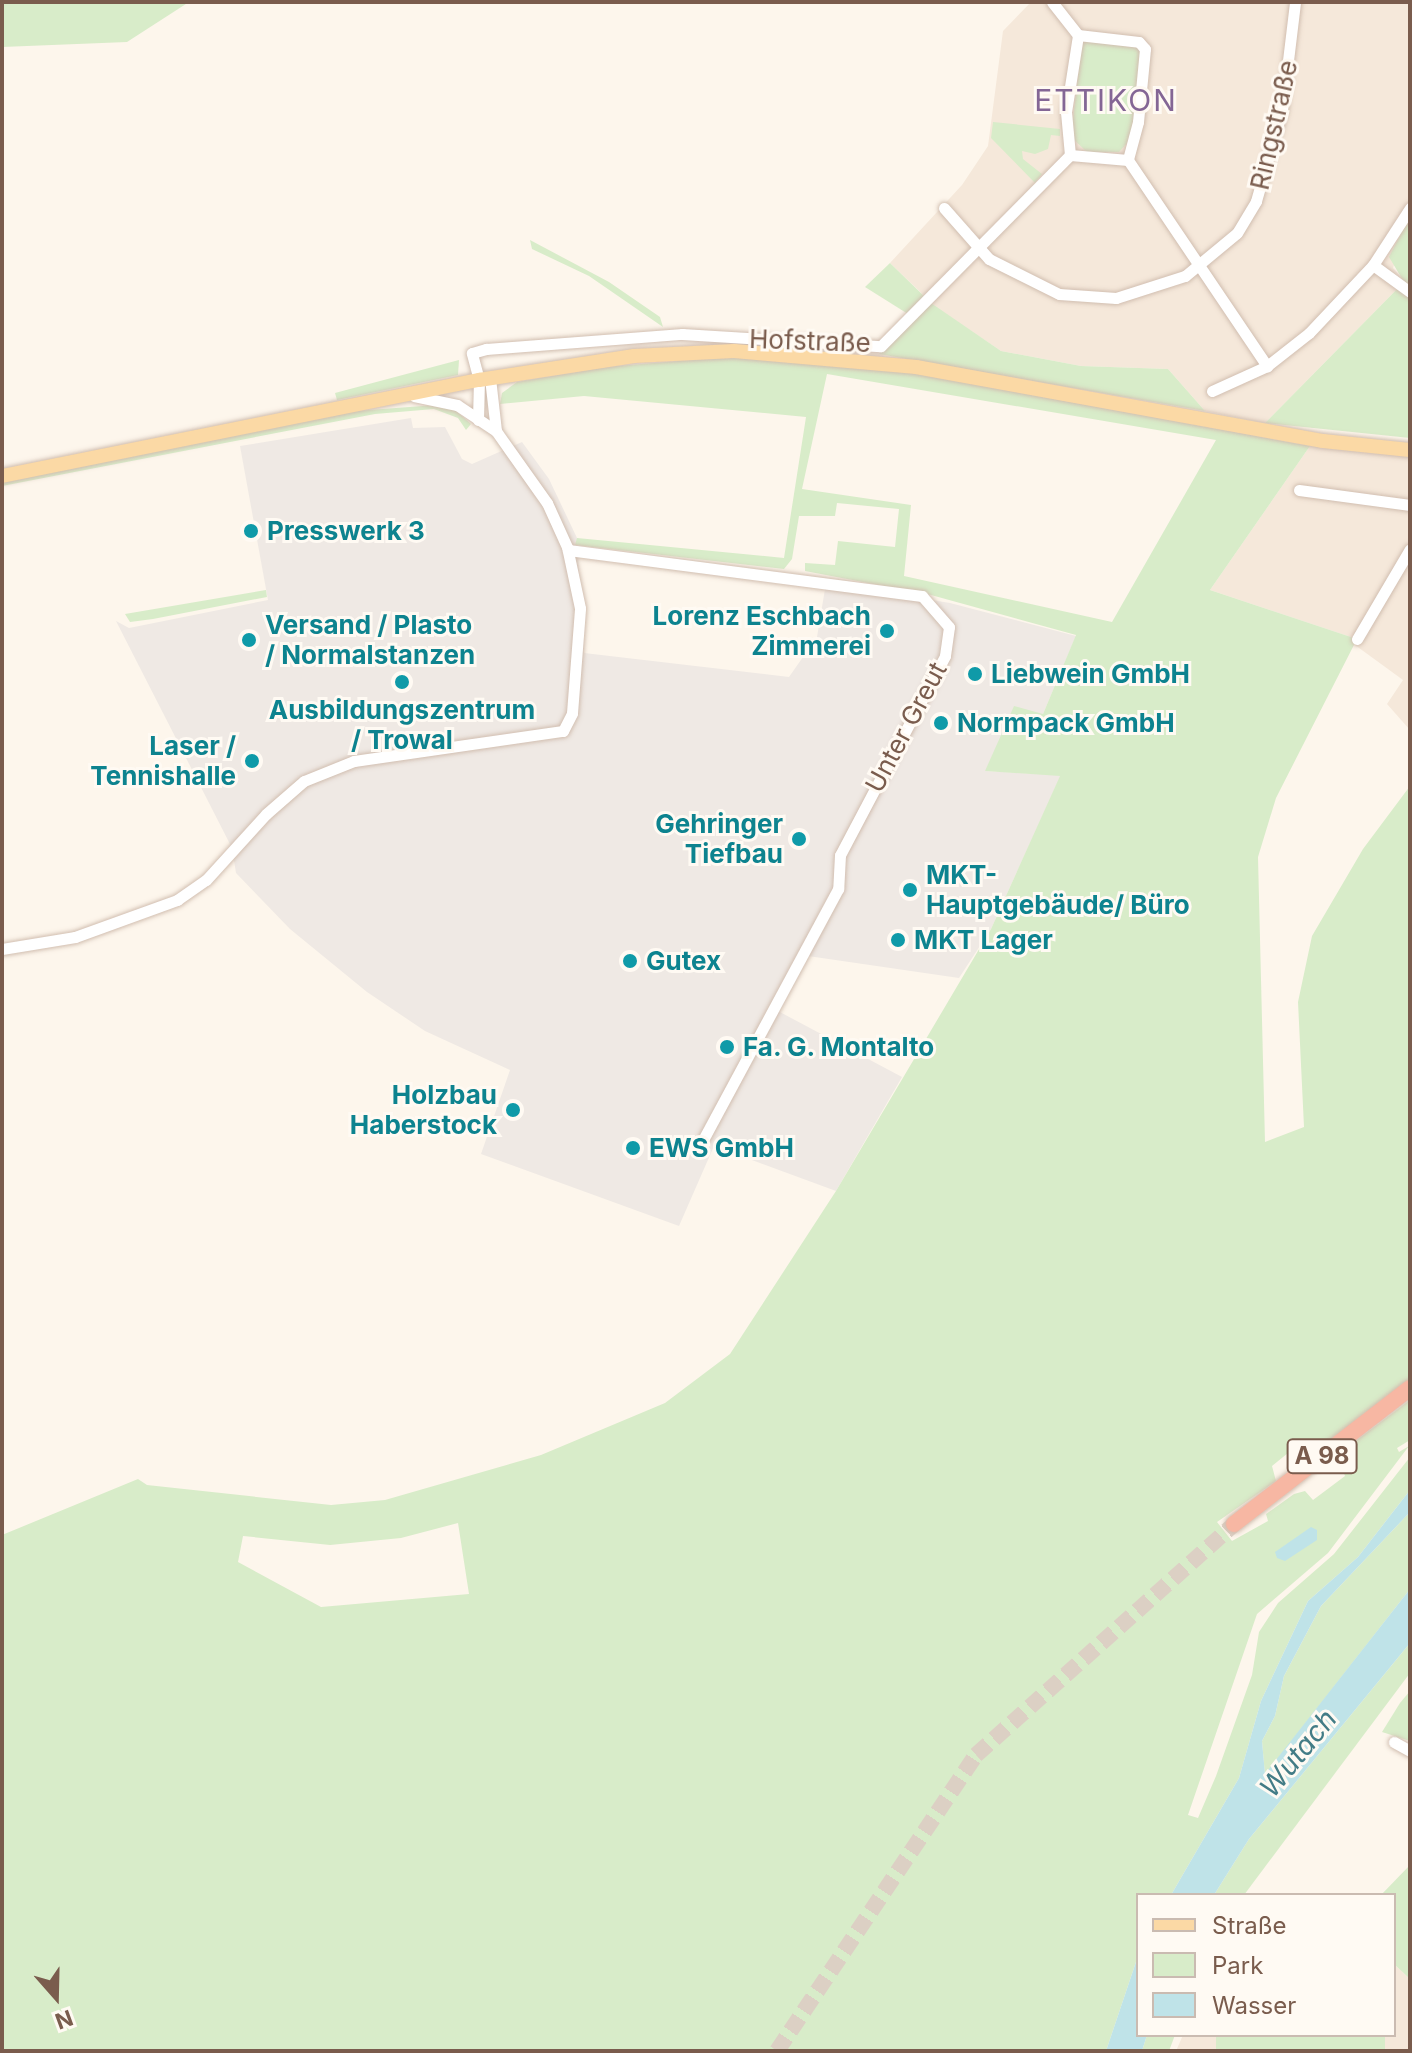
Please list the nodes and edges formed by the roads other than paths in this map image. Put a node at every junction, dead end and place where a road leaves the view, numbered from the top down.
1 (1052, 2) edge
2 (1295, 2) edge
3 (1078, 35) junction
4 (1070, 155) junction
5 (1128, 160) junction
6 (944, 208) dead end
7 (1410, 208) edge
8 (979, 248) junction
9 (1373, 265) junction
10 (1200, 267) junction
11 (1410, 292) edge
12 (1267, 366) junction
13 (484, 379) junction
14 (1212, 391) dead end
15 (403, 394) junction
16 (478, 420) junction
17 (496, 431) junction
18 (1410, 450) edge
19 (2, 476) edge
20 (1299, 490) dead end
21 (1410, 505) edge
22 (1410, 549) edge
23 (568, 550) junction
24 (1357, 639) dead end
25 (2, 949) edge
26 (704, 1138) dead end
27 (1410, 1388) edge
28 (1234, 1524) tunnel mouth
29 (1394, 1742) dead end
30 (1410, 1751) edge

1 - 3 street
2 - 10 street, Ringstraße
3 - 4 street
3 - 5 street
4 - 5 street
4 - 8 street, Hofstraße
5 - 10 street
6 - 8 street, Ringstraße
7 - 9 street
8 - 10 street, Ringstraße
8 - 13 street, Hofstraße
9 - 11 street
9 - 12 street
10 - 12 street
12 - 14 street
13 - 15 main road
13 - 16 street
13 - 17 street
13 - 18 main road
15 - 16 street
15 - 19 main road
16 - 17 street
17 - 23 street
20 - 21 street
22 - 24 street
23 - 25 street
23 - 26 street, Unter Greut
27 - 28 highway, A 98
29 - 30 street

